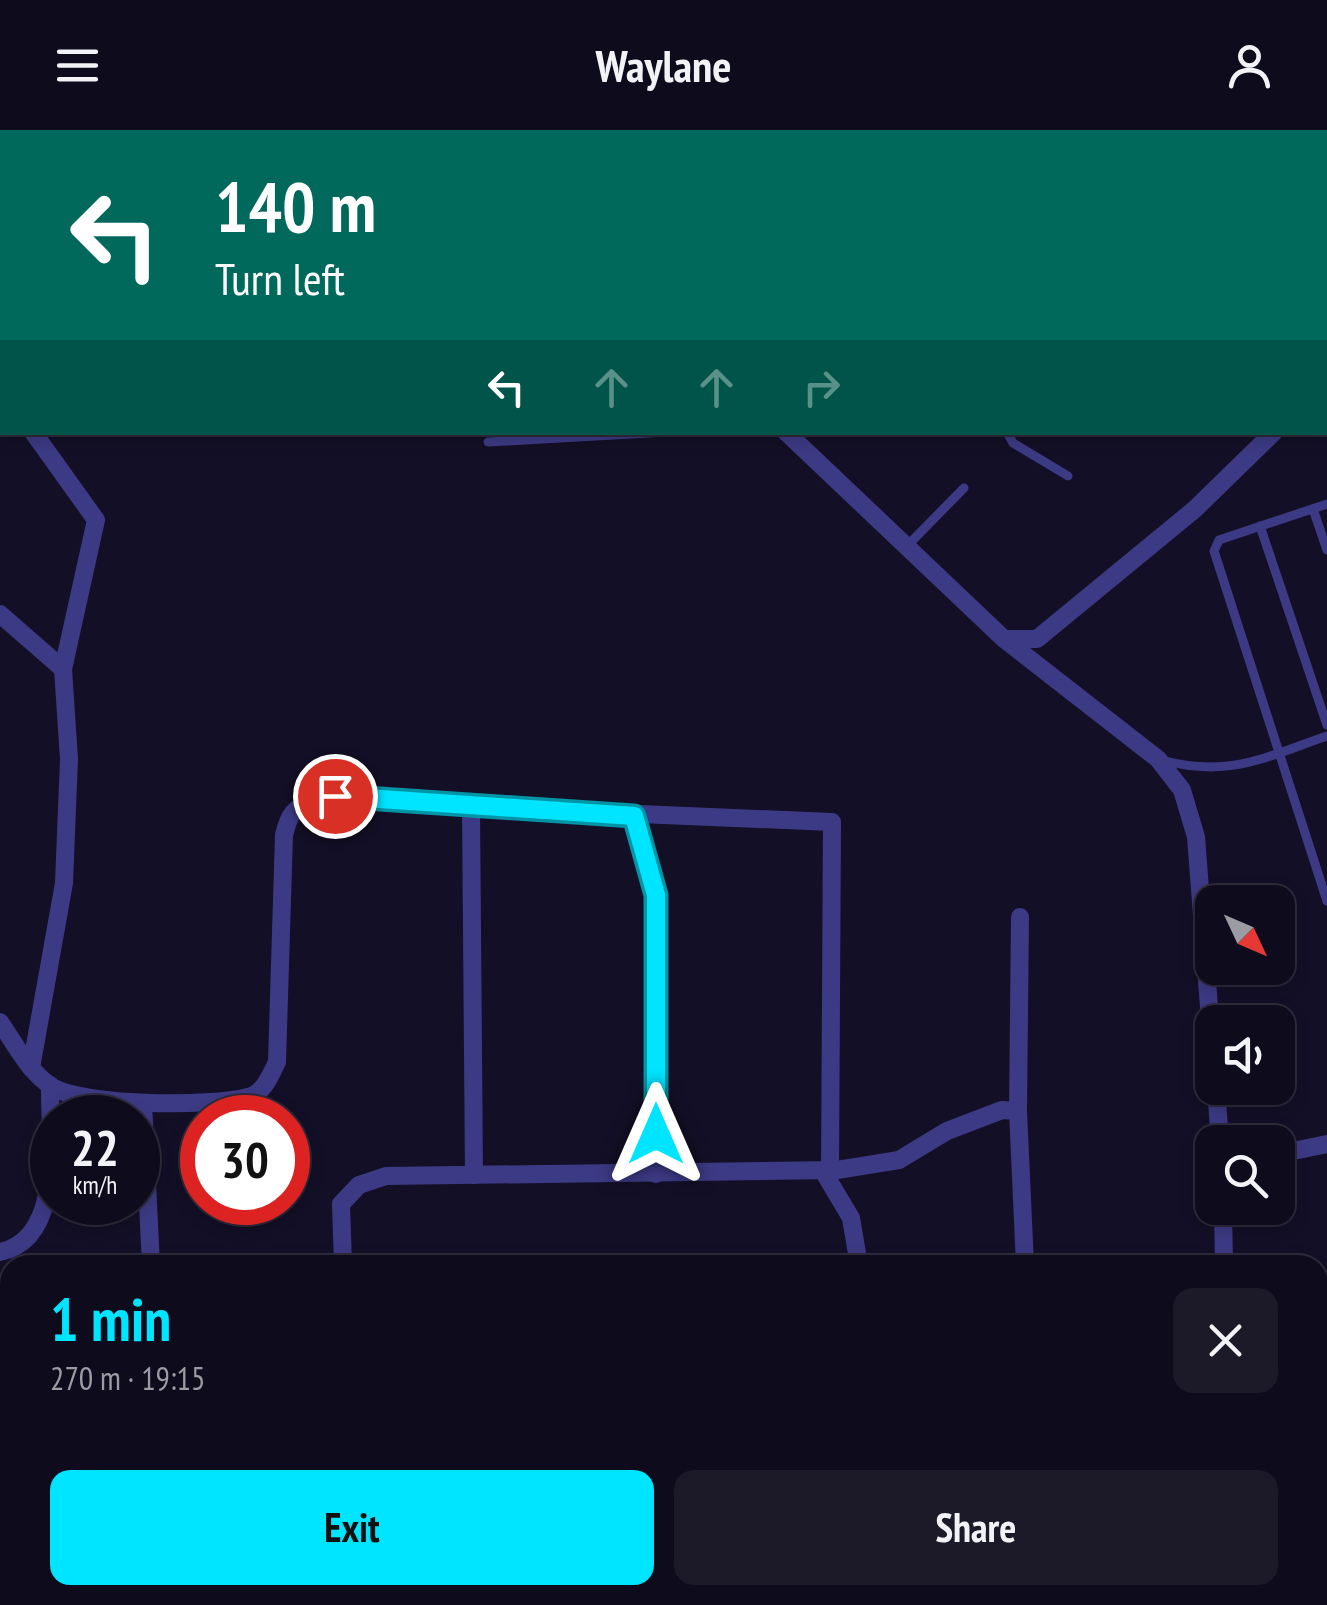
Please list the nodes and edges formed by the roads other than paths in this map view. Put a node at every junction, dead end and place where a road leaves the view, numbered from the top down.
1 (35, 435) edge
2 (658, 435) edge
3 (789, 435) edge
4 (1008, 435) edge
5 (1271, 435) edge
6 (488, 442) dead end
7 (1068, 476) dead end
8 (964, 488) dead end
9 (1327, 504) edge
10 (1314, 509) junction
11 (1260, 526) junction
12 (906, 546) junction
13 (1327, 550) edge
14 (0, 614) edge
15 (1004, 640) junction
16 (63, 669) junction
17 (1327, 726) edge
18 (1327, 736) edge
19 (1279, 752) junction
20 (1158, 760) junction
21 (471, 807) junction
22 (634, 816) junction
23 (1327, 900) edge
24 (1020, 917) dead end
25 (1209, 1005) edge
26 (0, 1022) edge
27 (31, 1068) junction
28 (50, 1085) junction
29 (70, 1095) edge
30 (160, 1102) edge
31 (1018, 1110) junction
32 (1327, 1144) edge
33 (1295, 1151) edge
34 (826, 1171) junction
35 (656, 1174) junction
36 (474, 1175) junction
37 (151, 1225) edge
38 (1223, 1225) edge
39 (0, 1252) edge
40 (151, 1255) edge
41 (343, 1255) edge
42 (858, 1255) edge
43 (1025, 1255) edge
44 (1224, 1255) edge

1 - 16 street
2 - 6 lane
3 - 12 street
4 - 7 lane
5 - 15 street
8 - 12 lane
9 - 10 lane
10 - 11 lane
10 - 13 lane
11 - 17 lane
11 - 19 lane
12 - 15 street
14 - 16 street
15 - 20 street
16 - 27 street
18 - 19 lane
19 - 20 lane
19 - 23 lane
20 - 25 street
21 - 22 street
21 - 30 street
21 - 36 street
22 - 34 street
22 - 35 street
24 - 31 street
26 - 27 street
27 - 28 street
28 - 29 street
28 - 39 street
31 - 34 street
31 - 43 street
32 - 33 street
34 - 35 street
34 - 42 street
35 - 36 street
36 - 41 street
37 - 40 street
38 - 44 street

